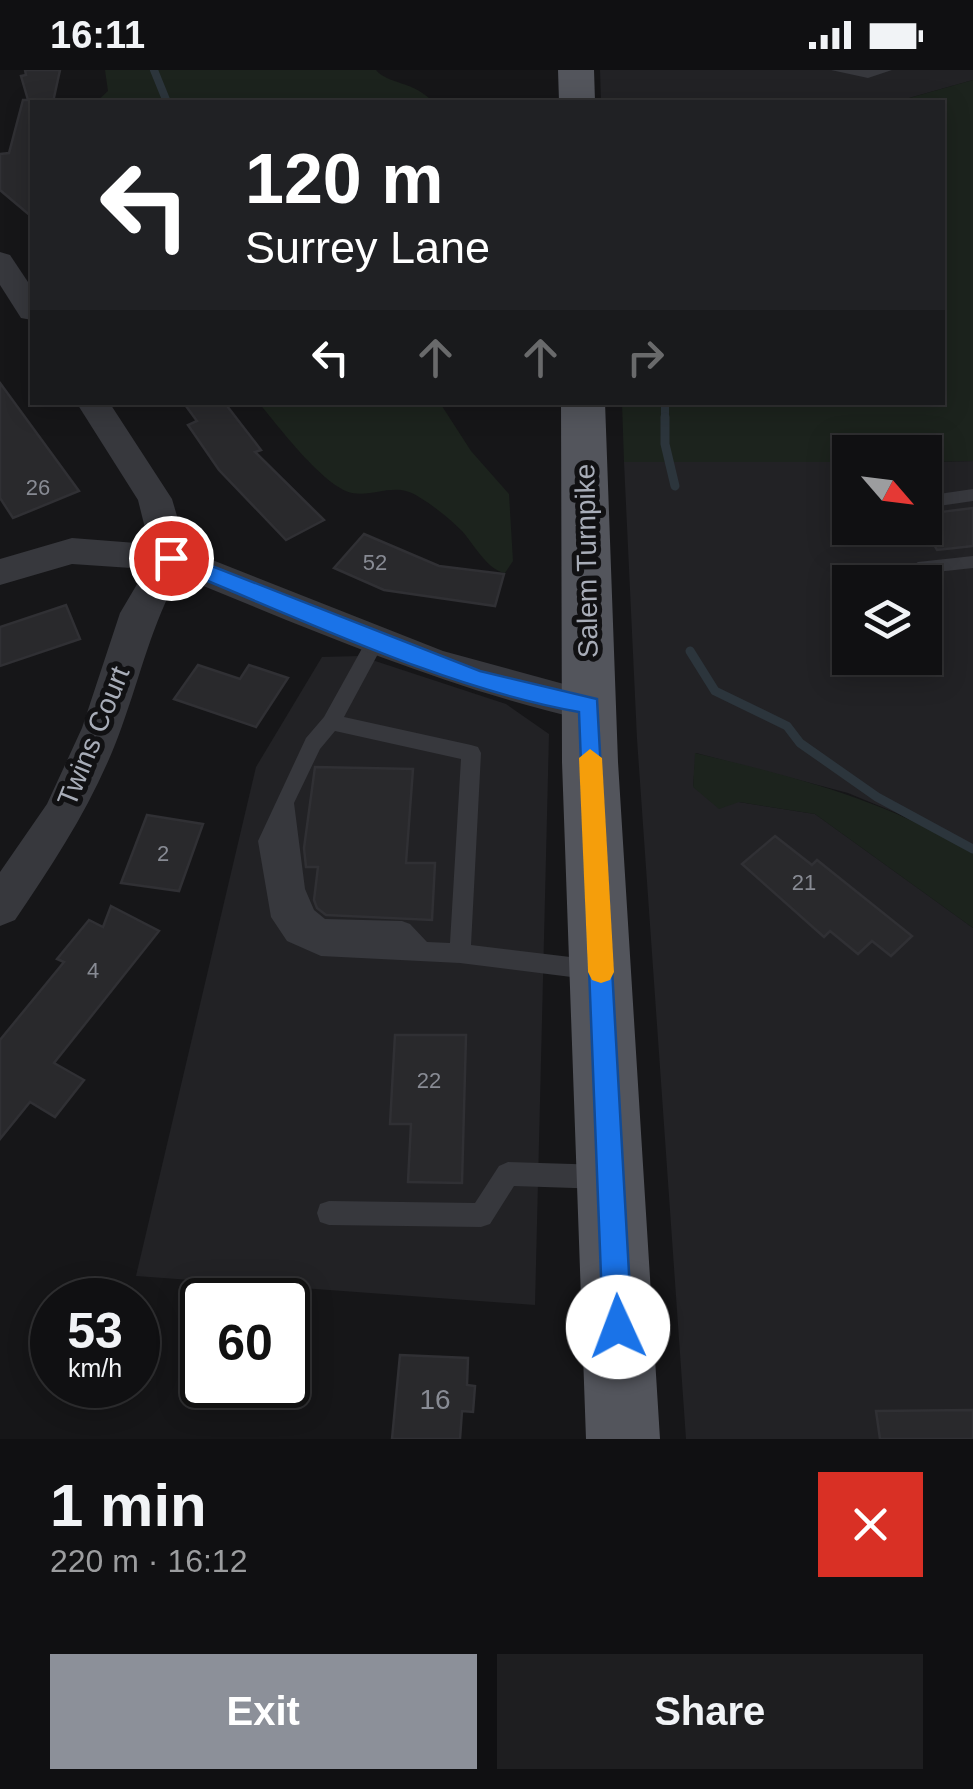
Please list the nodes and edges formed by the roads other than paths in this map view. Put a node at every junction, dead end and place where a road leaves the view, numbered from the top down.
1 (576, 70) edge
2 (836, 70) edge
3 (886, 70) edge
4 (577, 100) edge
5 (0, 260) edge
6 (20, 308) edge
7 (94, 405) edge
8 (583, 405) edge
9 (973, 494) edge
10 (942, 499) edge
11 (171, 558) junction
12 (973, 562) edge
13 (942, 565) edge
14 (0, 572) edge
15 (377, 639) junction
16 (590, 706) junction
17 (331, 722) junction
18 (0, 907) edge
19 (460, 952) junction
20 (601, 970) junction
21 (611, 1178) junction
22 (329, 1213) dead end
23 (622, 1439) edge

1 - 4 main road
2 - 3 lane
5 - 6 street
7 - 11 street
8 - 16 main road, Salem Turnpike
9 - 10 lane
11 - 14 street
11 - 15 street
11 - 18 street, Twins Court
12 - 13 lane
15 - 16 street
15 - 17 lane
16 - 20 main road, Salem Turnpike
17 - 19 lane
17 - 19 lane
19 - 20 lane
20 - 21 main road, Salem Turnpike
21 - 22 lane
21 - 23 main road, Salem Turnpike

